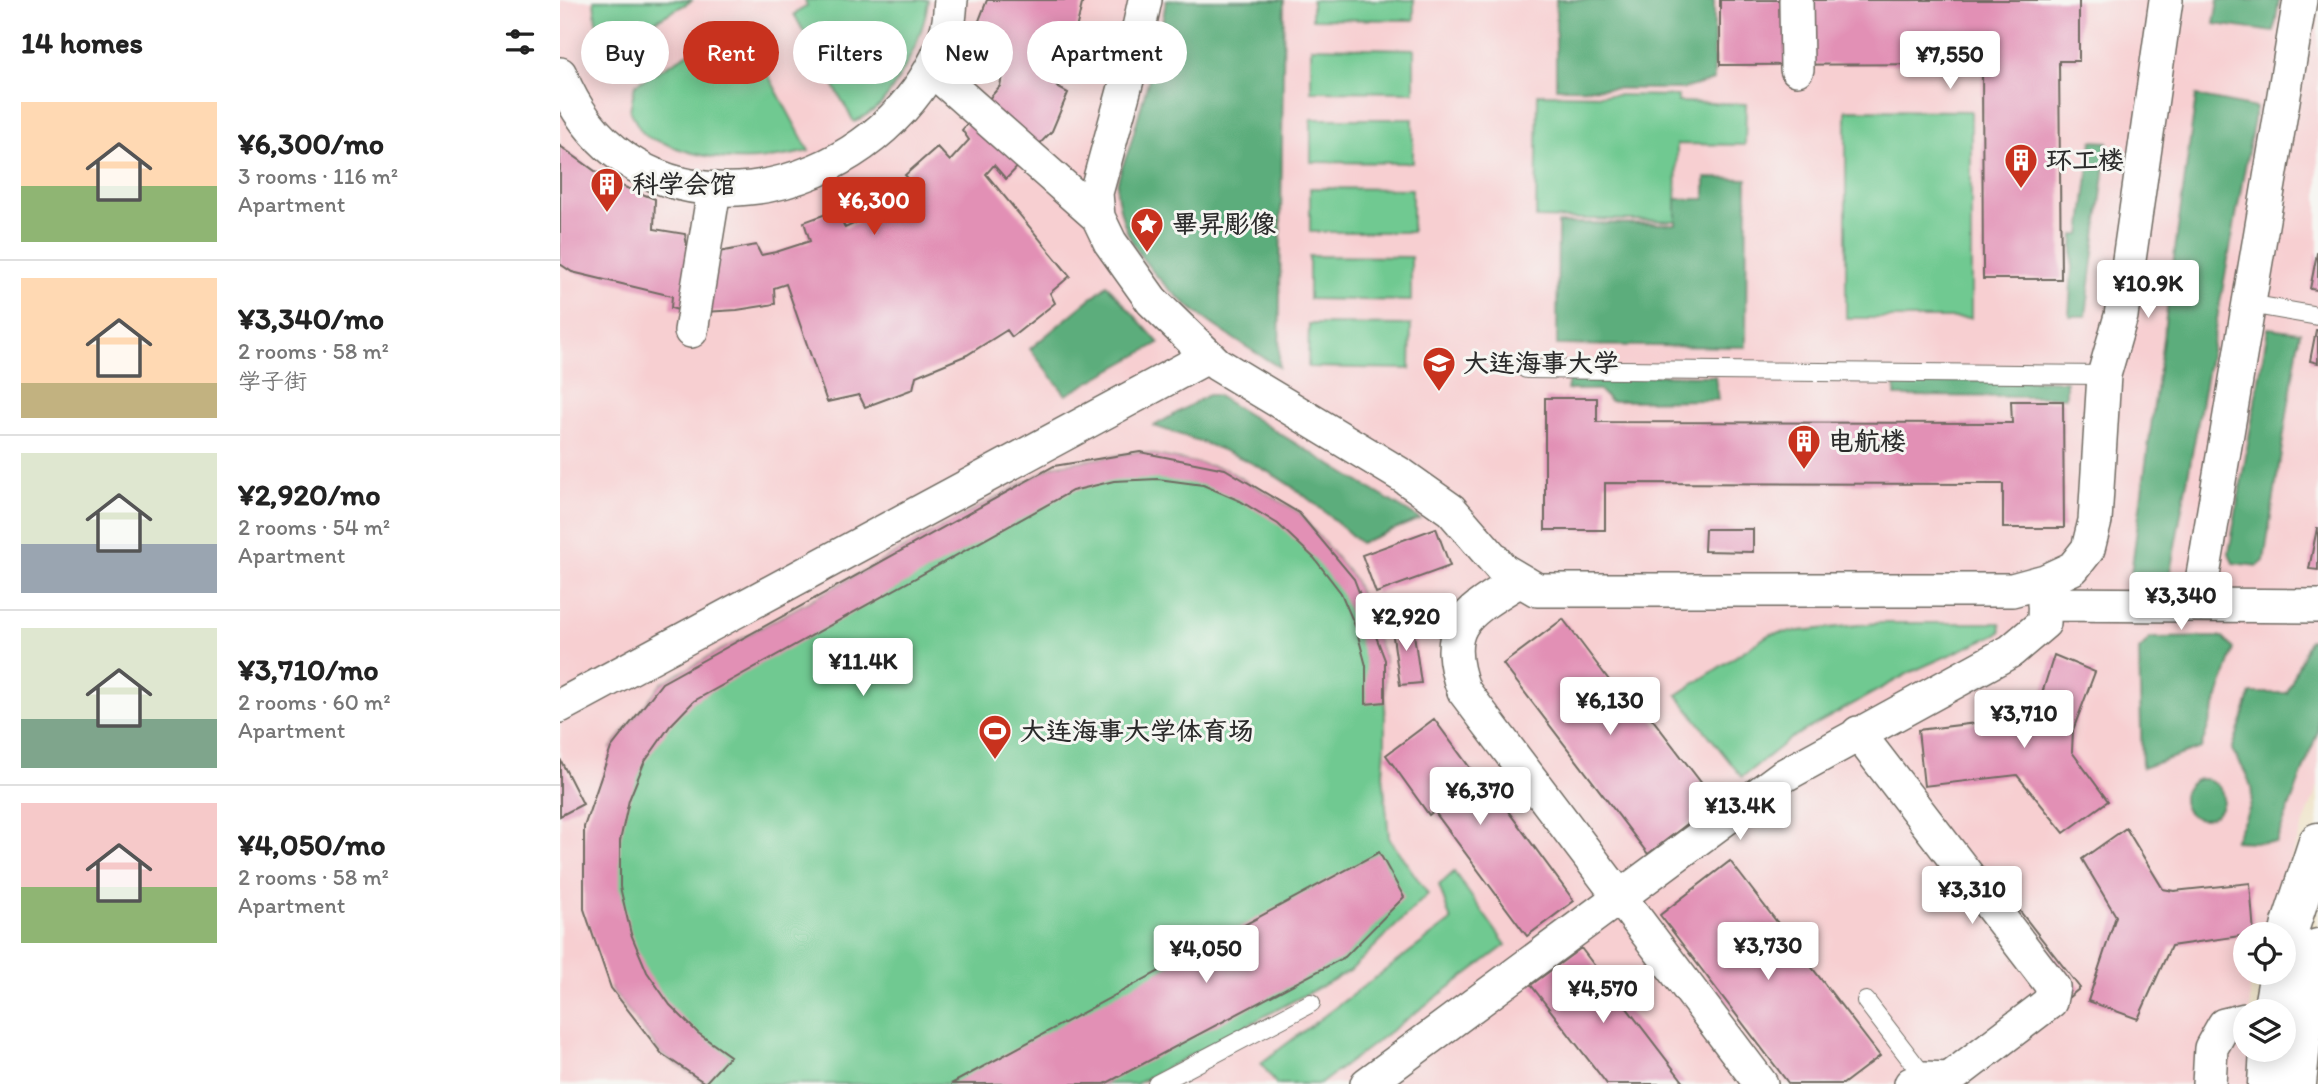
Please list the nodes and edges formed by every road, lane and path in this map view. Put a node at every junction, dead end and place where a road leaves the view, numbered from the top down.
1 (951, 0) edge
2 (1145, 0) edge
3 (1796, 0) edge
4 (2166, 0) edge
5 (2300, 0) edge
6 (949, 21) edge
7 (1797, 69) dead end
8 (560, 74) edge
9 (921, 84) edge
10 (948, 84) edge
11 (714, 190) junction
12 (1098, 217) junction
13 (2249, 304) junction
14 (2318, 316) edge
15 (691, 331) dead end
16 (1209, 356) junction
17 (1526, 369) dead end
18 (2104, 375) junction
19 (1520, 580) junction
20 (2045, 592) junction
21 (2198, 605) junction
22 (2318, 606) edge
23 (560, 706) edge
24 (1858, 733) junction
25 (2318, 842) edge
26 (1619, 897) junction
27 (2292, 922) edge
28 (2318, 948) edge
29 (1866, 1002) dead end
30 (1311, 1003) dead end
31 (2233, 1023) edge
32 (2268, 1062) edge
33 (1933, 1081) edge
34 (1157, 1084) edge
35 (1367, 1084) edge
36 (1760, 1084) edge
37 (2209, 1084) edge
38 (2267, 1084) edge
39 (2297, 1084) edge

1 - 6 street
2 - 12 street
3 - 7 street
4 - 18 street
5 - 13 street
8 - 11 street
9 - 11 street
10 - 12 street
11 - 15 street
12 - 16 street
13 - 14 lane
13 - 21 street
16 - 19 street
16 - 23 street
17 - 18 lane
18 - 20 street
19 - 20 street
19 - 26 street
20 - 21 street
20 - 24 street
21 - 22 street
24 - 26 street
24 - 33 street
25 - 27 main road
26 - 35 street
26 - 36 street
28 - 39 main road
29 - 33 lane
30 - 34 lane
31 - 37 street
32 - 38 main road

